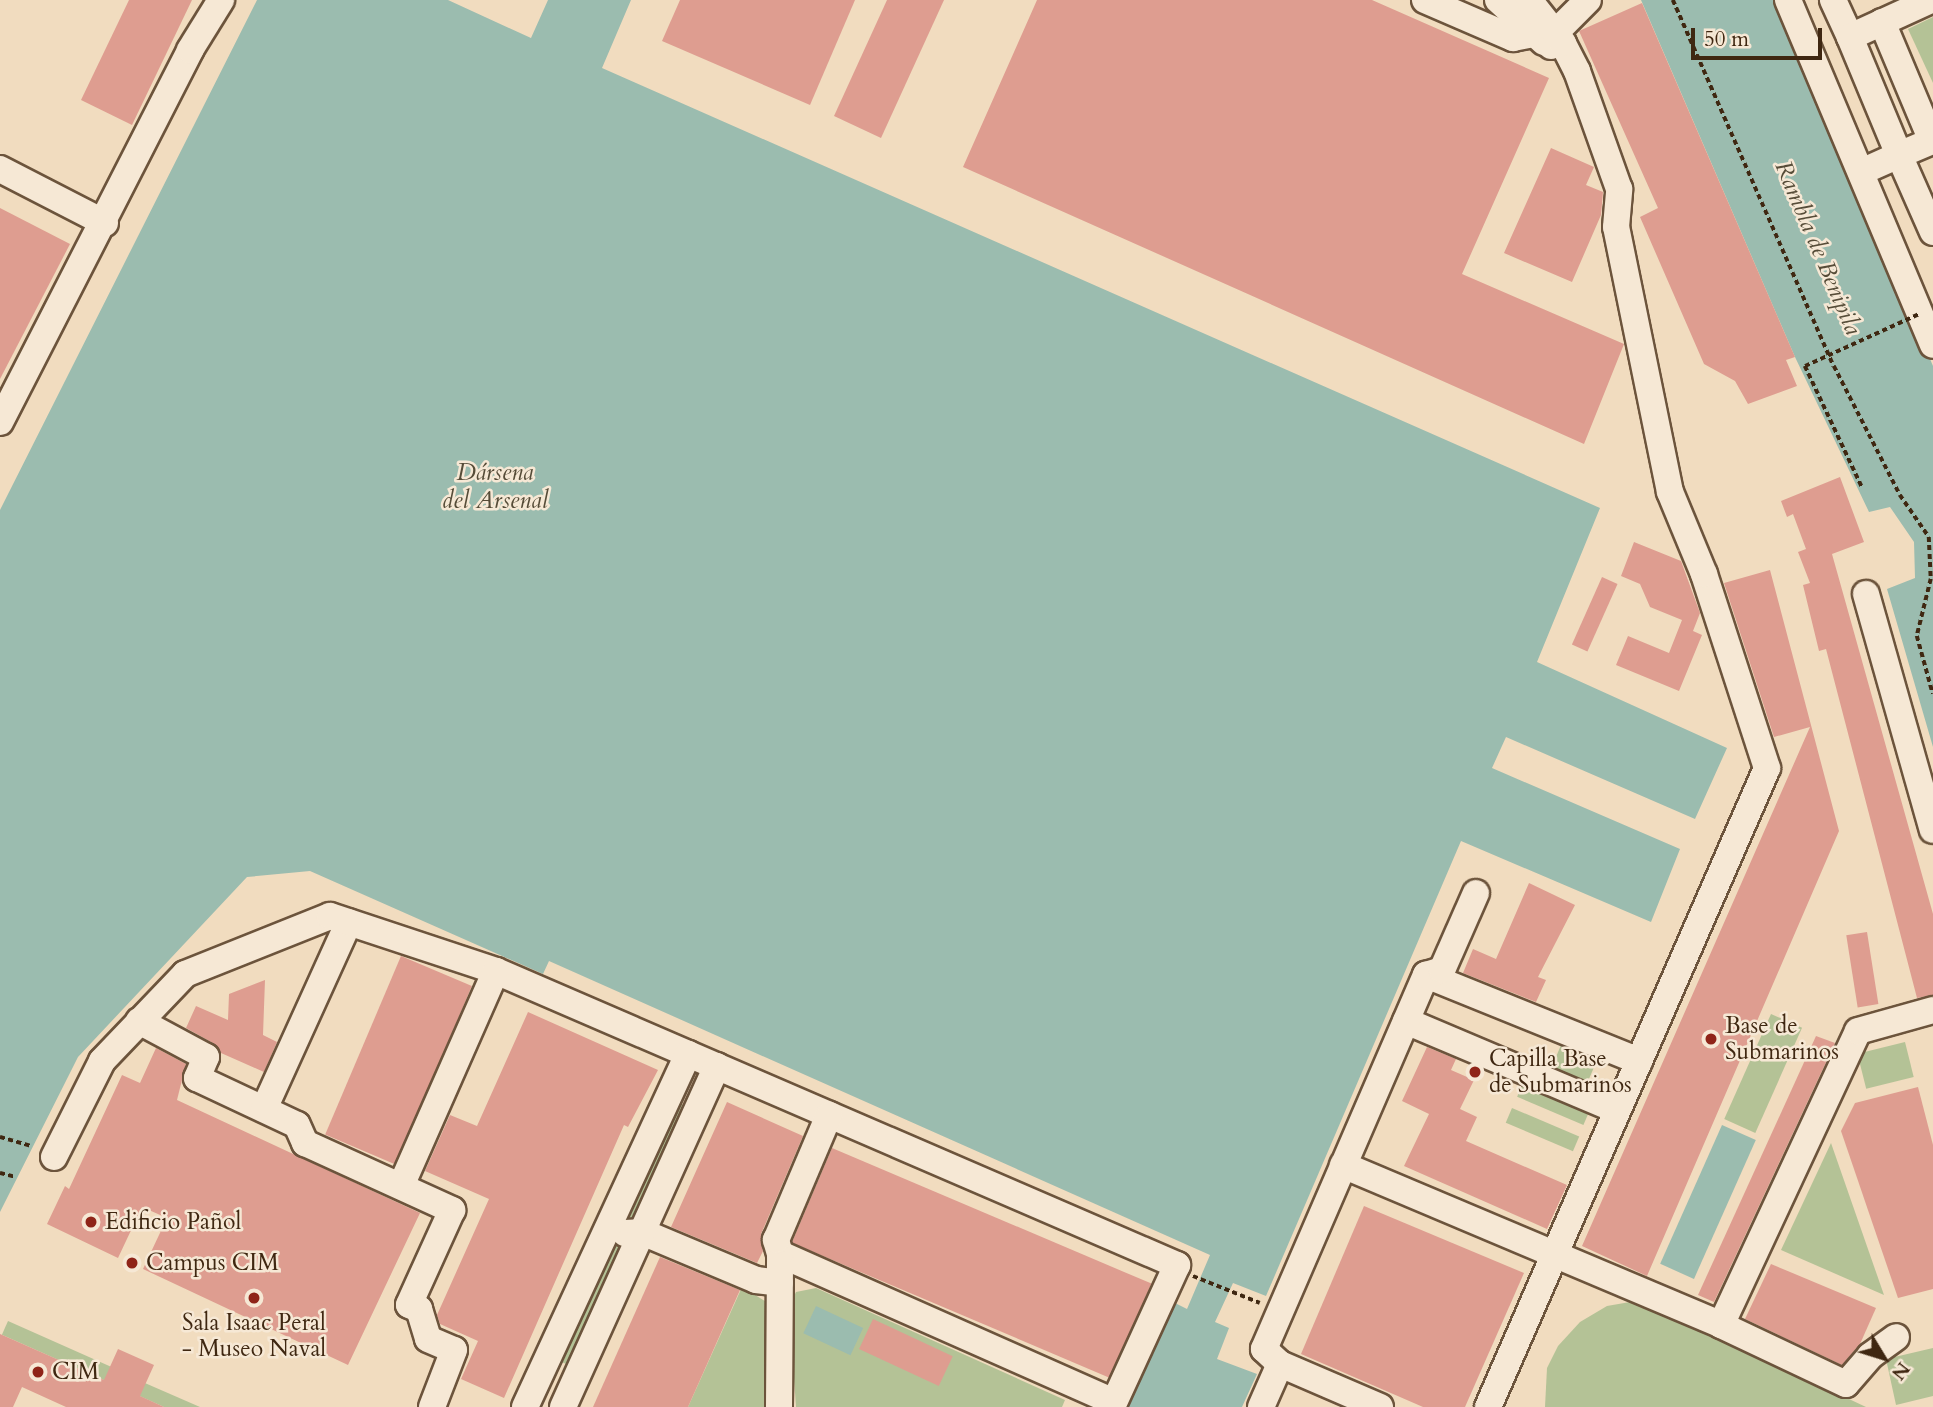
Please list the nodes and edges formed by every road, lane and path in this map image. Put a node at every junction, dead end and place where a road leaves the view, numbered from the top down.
1 (221, 0) edge
2 (1425, 0) edge
3 (1588, 0) edge
4 (1673, 0) edge
5 (1788, 0) edge
6 (1833, 0) edge
7 (1931, 0) edge
8 (1541, 19) edge
9 (1882, 22) junction
10 (1850, 37) junction
11 (1899, 155) junction
12 (0, 169) edge
13 (1861, 172) junction
14 (105, 223) junction
15 (1933, 232) edge
16 (1919, 314) junction
17 (1933, 345) edge
18 (0, 422) edge
19 (1862, 487) dead end
20 (1866, 594) dead end
21 (1933, 694) edge
22 (1933, 830) edge
23 (1476, 893) dead end
24 (349, 922) junction
25 (496, 971) junction
26 (1426, 975) junction
27 (1933, 1010) edge
28 (139, 1021) junction
29 (1406, 1021) junction
30 (688, 1054) junction
31 (1639, 1061) junction
32 (717, 1066) junction
33 (264, 1109) junction
34 (1618, 1110) junction
35 (829, 1115) junction
36 (0, 1137) edge
37 (43, 1151) joint
38 (1343, 1165) junction
39 (0, 1173) edge
40 (16, 1177) dead end
41 (401, 1186) junction
42 (612, 1219) junction
43 (642, 1231) junction
44 (780, 1254) junction
45 (1555, 1254) junction
46 (1188, 1275) dead end
47 (780, 1283) junction
48 (1237, 1294) dead end
49 (1721, 1325) junction
50 (1896, 1337) dead end
51 (1280, 1364) junction
52 (540, 1375) junction
53 (1329, 1397) edge
54 (567, 1398) edge
55 (1113, 1404) edge
56 (432, 1407) edge
57 (525, 1407) edge
58 (779, 1407) edge
59 (1261, 1407) edge
60 (1380, 1407) edge
61 (1488, 1407) edge

1 - 14 street
2 - 8 street
3 - 8 street
4 - 21 path
5 - 13 street
6 - 10 street
7 - 9 street
8 - 31 street
9 - 10 street
9 - 11 street
10 - 11 street
11 - 13 street
11 - 15 street
12 - 14 street
13 - 16 street
14 - 18 street
16 - 17 street
16 - 19 path, bridge
20 - 22 street
23 - 26 street
24 - 25 street
24 - 28 street
24 - 33 street
25 - 30 street
25 - 41 street
26 - 29 street
26 - 31 street
27 - 49 street
28 - 33 street
28 - 37 street
29 - 34 street
29 - 38 street
30 - 32 street
30 - 42 street
31 - 34 street
32 - 35 street
32 - 43 street
33 - 41 street
34 - 45 street
35 - 44 street
35 - 55 street
36 - 37 path
38 - 45 street
38 - 51 street
39 - 40 path
41 - 56 street
42 - 43 street
42 - 52 street
43 - 47 street
43 - 54 street
44 - 47 street
44 - 55 street
45 - 49 street
45 - 61 street
46 - 48 path
47 - 58 street
49 - 50 street
51 - 53 street
51 - 59 street
52 - 54 street
52 - 57 street
53 - 60 street

